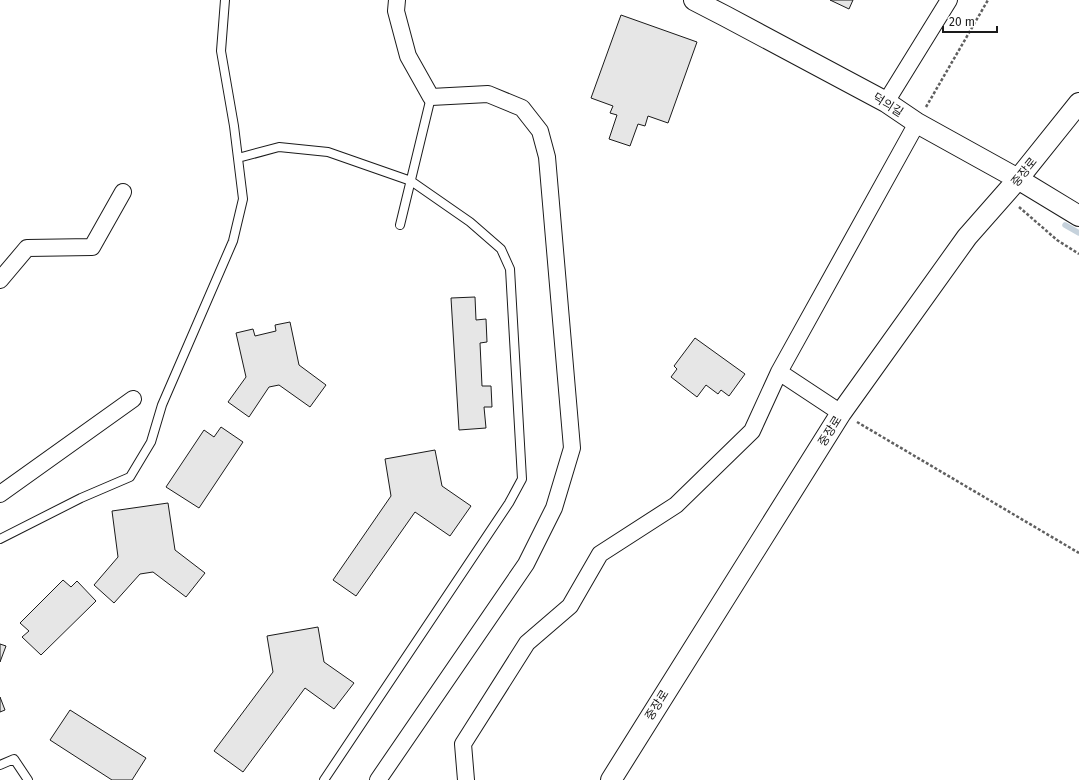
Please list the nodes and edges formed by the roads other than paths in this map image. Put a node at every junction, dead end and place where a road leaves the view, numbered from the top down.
1 (225, 0) edge
2 (397, 0) edge
3 (694, 0) edge
4 (949, 0) edge
5 (431, 97) junction
6 (886, 102) junction
7 (1079, 103) edge
8 (917, 123) junction
9 (238, 158) junction
10 (1018, 178) junction
11 (411, 181) junction
12 (123, 192) dead end
13 (1079, 216) edge
14 (400, 225) dead end
15 (0, 280) edge
16 (779, 372) junction
17 (134, 399) dead end
18 (841, 413) junction
19 (0, 494) edge
20 (0, 539) edge
21 (0, 765) edge
22 (28, 780) edge
23 (324, 780) edge
24 (378, 780) edge
25 (466, 780) edge
26 (611, 780) edge

1 - 9 lane
2 - 5 street
3 - 6 street, 덕의길
4 - 6 street
5 - 11 lane
5 - 24 street
6 - 8 street, 덕의길
7 - 10 street, 중장로
8 - 10 street, 덕의길
8 - 16 street
9 - 11 lane
9 - 20 lane
10 - 13 street, 덕의길
10 - 18 street, 중장로
11 - 14 lane
11 - 23 lane
12 - 15 street
16 - 18 street
16 - 25 street
17 - 19 street
18 - 26 street, 중장로
21 - 22 lane

